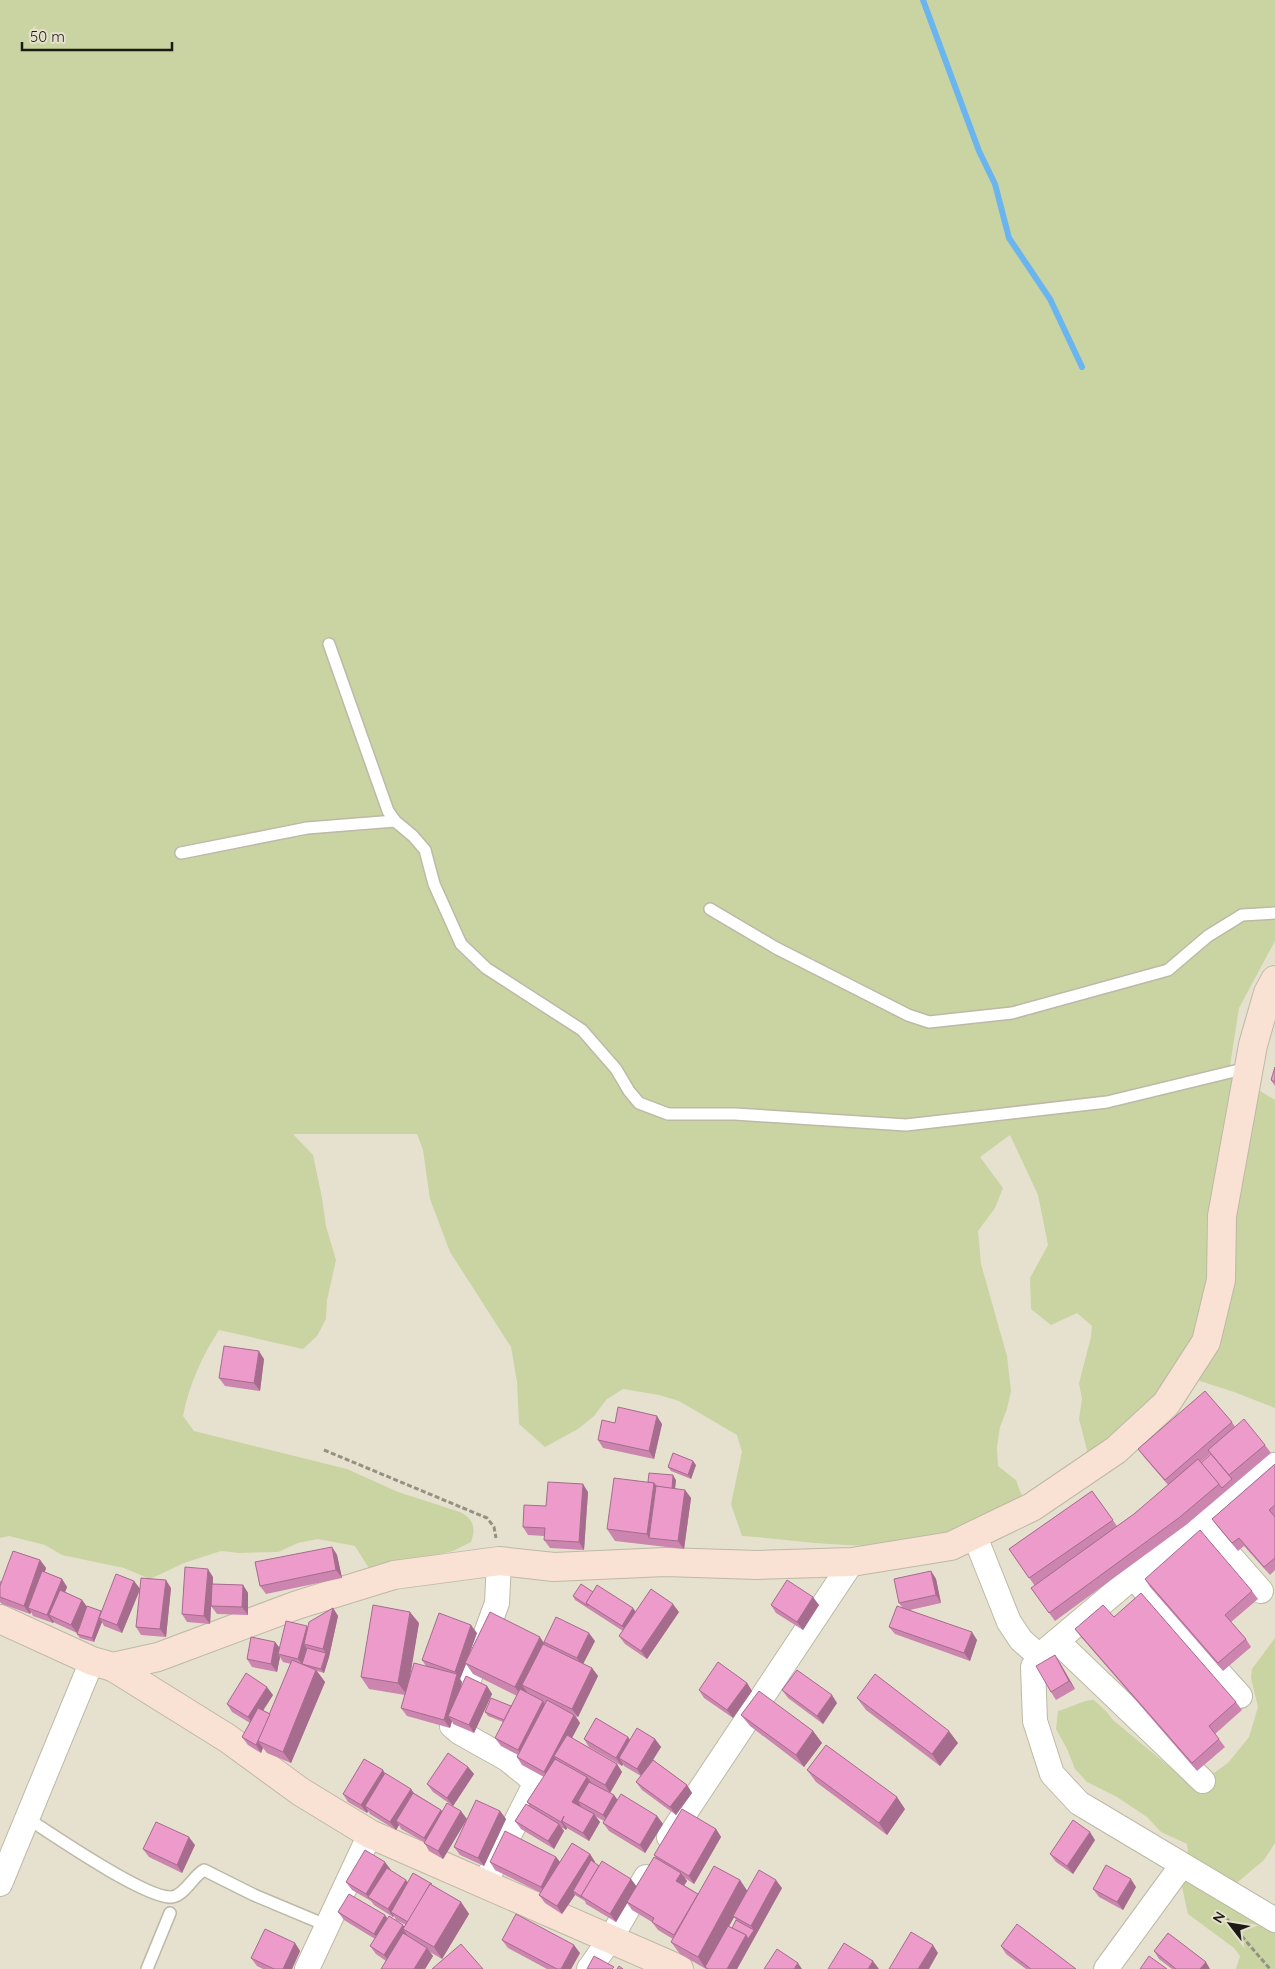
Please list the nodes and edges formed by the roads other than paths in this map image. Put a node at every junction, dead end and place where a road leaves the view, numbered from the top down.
1 (329, 644) dead end
2 (395, 821) junction
3 (181, 853) dead end
4 (710, 910) dead end
5 (1275, 913) edge
6 (1275, 980) edge
7 (1249, 1068) junction
8 (1273, 1465) edge
9 (1203, 1525) junction
10 (974, 1534) junction
11 (499, 1561) junction
12 (852, 1562) junction
13 (1133, 1577) junction
14 (1261, 1591) dead end
15 (0, 1619) edge
16 (1057, 1641) junction
17 (1039, 1656) junction
18 (158, 1657) junction
19 (102, 1664) junction
20 (147, 1689) junction
21 (1240, 1696) dead end
22 (1203, 1781) dead end
23 (27, 1818) junction
24 (370, 1834) junction
25 (6, 1850) edge
26 (1182, 1864) junction
27 (485, 1883) junction
28 (0, 1884) edge
29 (170, 1913) dead end
30 (1275, 1920) edge
31 (328, 1926) junction
32 (611, 1938) junction
33 (147, 1969) edge
34 (307, 1969) edge
35 (589, 1969) edge
36 (679, 1969) edge
37 (1106, 1969) edge

1 - 2 lane
2 - 3 lane
2 - 7 lane
4 - 5 lane
6 - 7 main road
7 - 10 main road
8 - 9 street
9 - 13 street
9 - 14 street
10 - 12 main road
10 - 17 street
11 - 12 main road
11 - 18 main road
11 - 27 street
12 - 32 street
13 - 16 street
13 - 21 street
15 - 19 main road
16 - 17 street
16 - 22 street
17 - 26 street
18 - 19 main road
18 - 20 main road
19 - 20 main road
19 - 23 street
20 - 24 main road
23 - 25 street
23 - 31 lane
24 - 27 main road
24 - 31 street
25 - 28 street
26 - 30 street
26 - 37 street
27 - 32 main road
29 - 33 lane
31 - 34 street
32 - 35 street
32 - 36 main road

